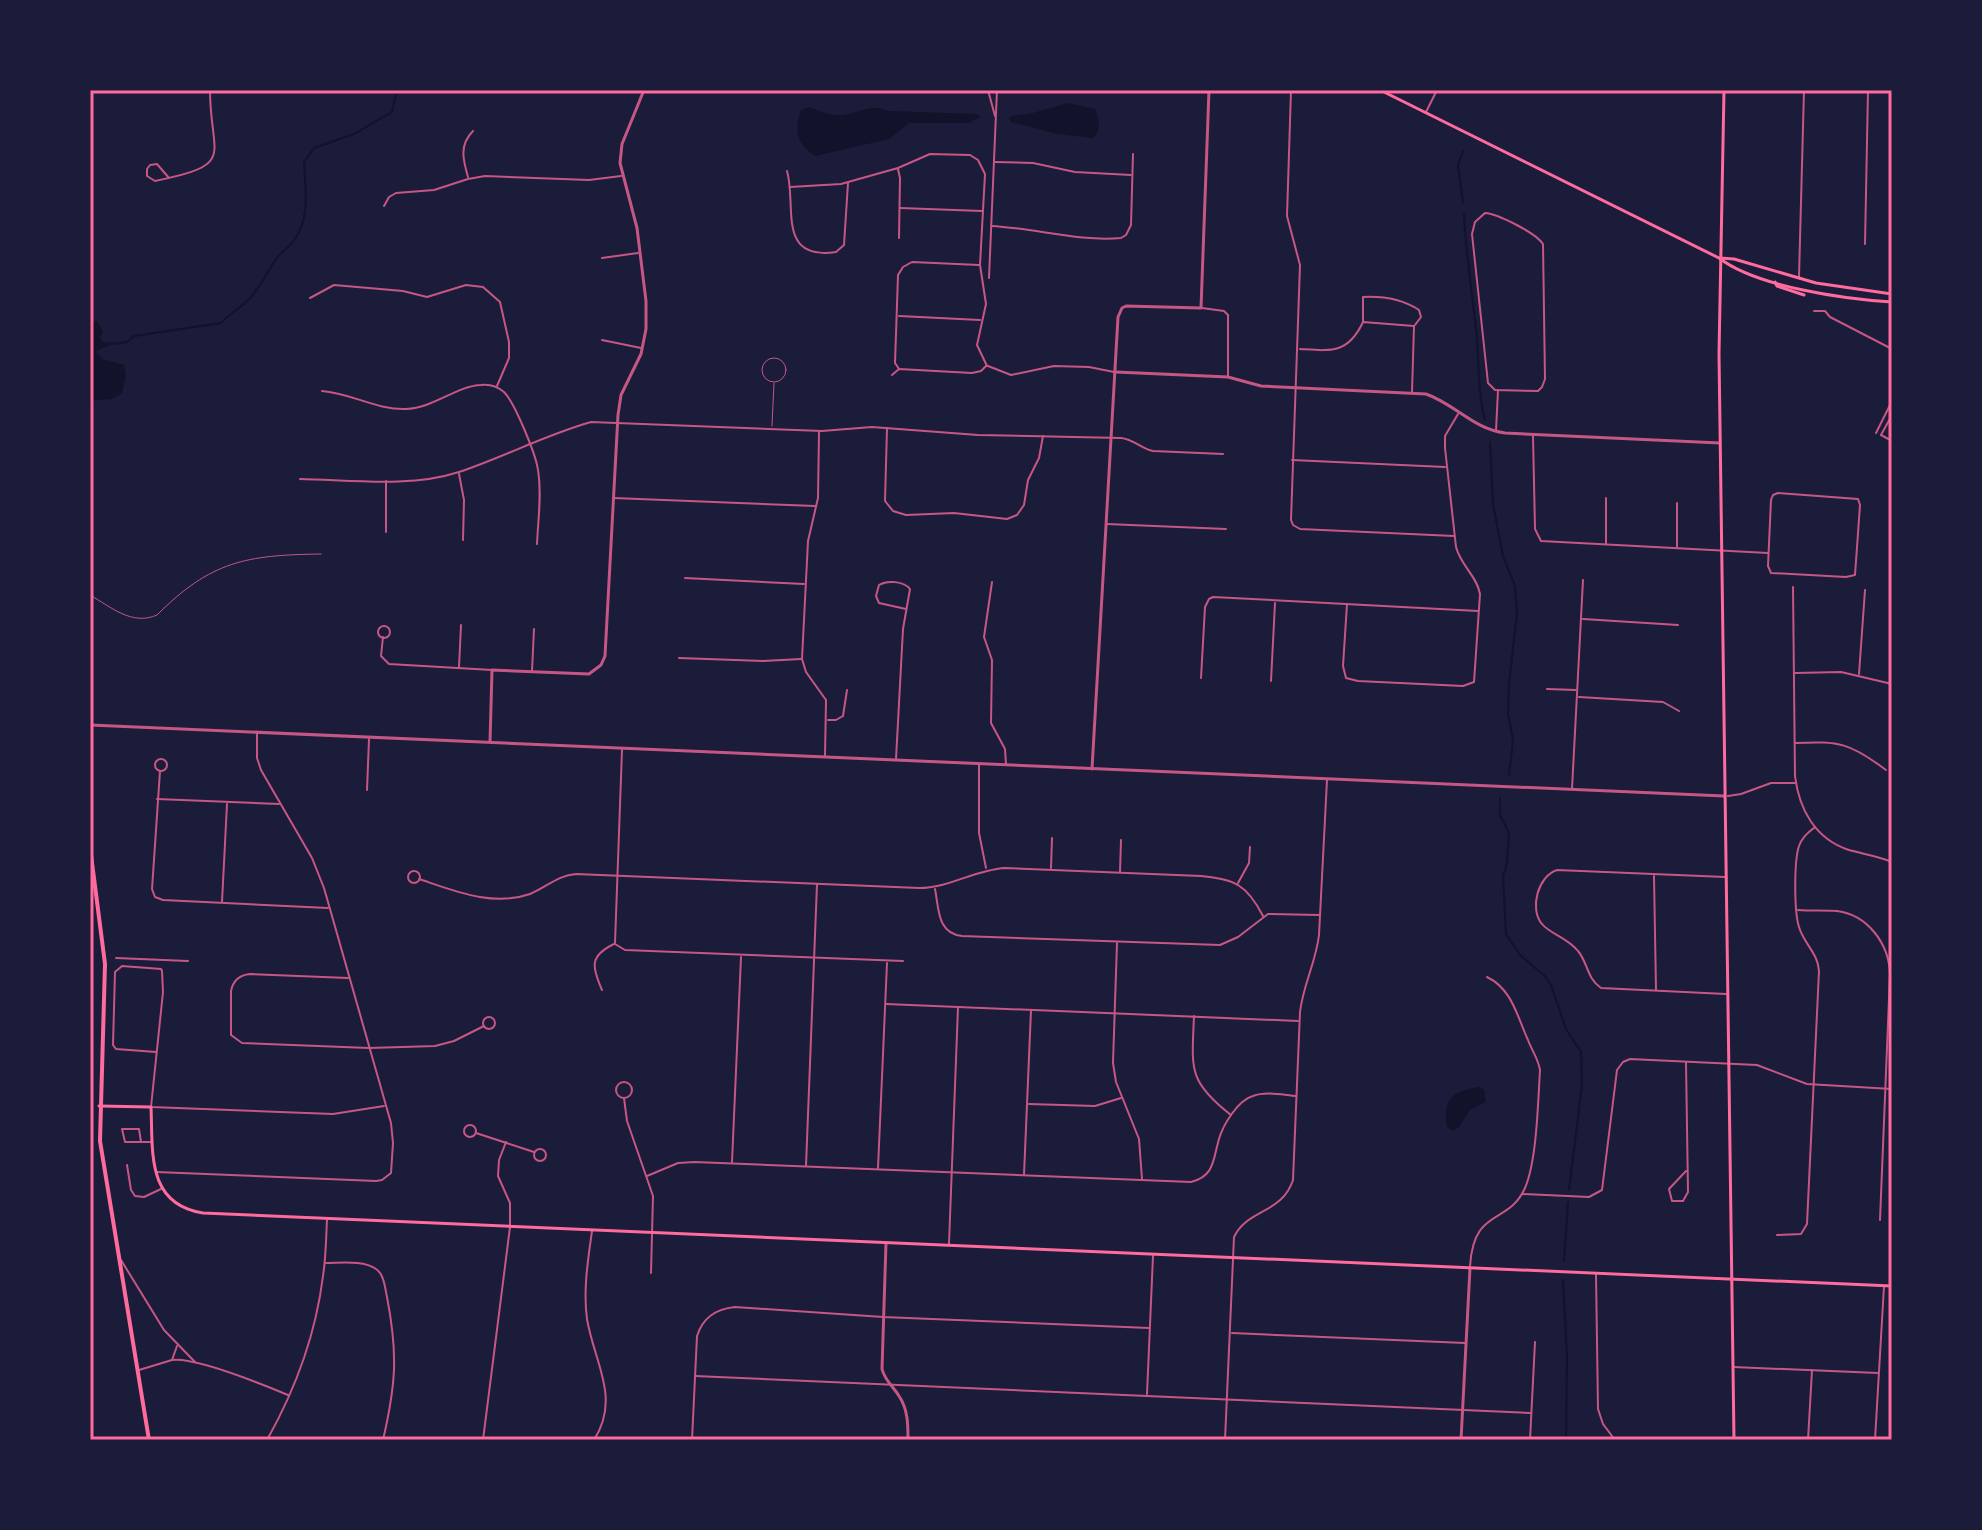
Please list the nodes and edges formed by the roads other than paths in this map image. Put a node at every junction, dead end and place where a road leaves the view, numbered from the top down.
1 (210, 90) edge
2 (644, 90) edge
3 (988, 90) edge
4 (997, 90) edge
5 (1209, 90) edge
6 (1291, 90) edge
7 (1380, 90) edge
8 (1437, 90) edge
9 (1724, 90) edge
10 (1804, 90) edge
11 (1868, 90) edge
12 (1425, 113) junction
13 (996, 118) junction
14 (473, 131) dead end
15 (1133, 154) dead end
16 (994, 162) junction
17 (898, 168) junction
18 (787, 171) dead end
19 (622, 175) junction
20 (1132, 175) junction
21 (169, 178) junction
22 (468, 179) junction
23 (848, 182) junction
24 (790, 187) junction
25 (384, 206) dead end
26 (900, 208) junction
27 (983, 211) junction
28 (991, 226) junction
29 (899, 238) dead end
30 (1865, 244) dead end
31 (640, 252) junction
32 (602, 258) dead end
33 (1719, 258) junction
34 (980, 265) junction
35 (989, 278) dead end
36 (1799, 279) junction
37 (1775, 282) junction
38 (1892, 294) edge
39 (1804, 295) dead end
40 (310, 298) dead end
41 (1892, 302) edge
42 (1201, 308) junction
43 (1814, 311) dead end
44 (897, 316) junction
45 (981, 320) junction
46 (1363, 322) junction
47 (1414, 326) junction
48 (602, 340) dead end
49 (1297, 348) junction
50 (642, 349) junction
51 (1892, 349) edge
52 (987, 366) junction
53 (899, 369) junction
54 (1115, 372) junction
55 (892, 375) dead end
56 (1228, 377) junction
57 (774, 382) junction
58 (496, 387) junction
59 (1296, 387) junction
60 (1498, 390) junction
61 (322, 391) dead end
62 (1412, 393) junction
63 (1892, 401) edge
64 (1459, 413) junction
65 (1892, 415) edge
66 (617, 422) junction
67 (772, 428) junction
68 (887, 428) junction
69 (819, 431) junction
70 (1495, 432) junction
71 (1043, 435) junction
72 (1533, 435) junction
73 (1881, 435) junction
74 (1112, 438) junction
75 (1892, 441) edge
76 (529, 443) junction
77 (1720, 443) junction
78 (1223, 454) dead end
79 (1292, 460) junction
80 (1446, 467) junction
81 (459, 472) junction
82 (300, 479) dead end
83 (386, 481) junction
84 (613, 498) junction
85 (1606, 498) dead end
86 (1677, 503) dead end
87 (816, 506) junction
88 (1107, 524) junction
89 (1226, 529) dead end
90 (386, 532) dead end
91 (1454, 536) junction
92 (463, 540) dead end
93 (537, 544) dead end
94 (1606, 545) junction
95 (1677, 548) junction
96 (1722, 550) junction
97 (1768, 553) junction
98 (321, 554) dead end
99 (685, 578) dead end
100 (1583, 580) dead end
101 (992, 582) dead end
102 (805, 584) junction
103 (1793, 587) dead end
104 (1865, 590) dead end
105 (90, 595) edge
106 (1275, 601) junction
107 (1347, 604) junction
108 (906, 609) junction
109 (1480, 611) junction
110 (1582, 619) junction
111 (461, 625) dead end
112 (1678, 625) dead end
113 (534, 629) dead end
114 (383, 637) dead end
115 (679, 658) dead end
116 (802, 659) junction
117 (459, 669) junction
118 (492, 670) junction
119 (532, 672) junction
120 (1794, 673) junction
121 (1859, 675) junction
122 (1201, 678) dead end
123 (1271, 681) dead end
124 (1892, 684) edge
125 (1547, 689) dead end
126 (847, 690) dead end
127 (1577, 690) junction
128 (1577, 696) junction
129 (1679, 711) dead end
130 (827, 720) junction
131 (90, 725) edge
132 (257, 732) junction
133 (369, 737) junction
134 (490, 742) junction
135 (1795, 743) junction
136 (622, 748) junction
137 (825, 757) junction
138 (896, 760) junction
139 (979, 764) junction
140 (1006, 765) junction
141 (1092, 769) junction
142 (1886, 770) dead end
143 (160, 771) dead end
144 (1327, 779) junction
145 (1796, 783) junction
146 (367, 790) dead end
147 (1572, 790) junction
148 (1724, 796) junction
149 (156, 799) junction
150 (227, 802) junction
151 (280, 804) junction
152 (1815, 827) junction
153 (1052, 838) dead end
154 (1121, 840) dead end
155 (90, 847) edge
156 (1250, 847) dead end
157 (1892, 862) edge
158 (986, 869) junction
159 (1051, 871) junction
160 (1120, 873) junction
161 (1654, 874) junction
162 (616, 875) junction
163 (1725, 877) junction
164 (419, 879) dead end
165 (817, 884) junction
166 (1238, 884) junction
167 (935, 887) junction
168 (222, 903) junction
169 (329, 908) junction
170 (1797, 910) junction
171 (1320, 915) junction
172 (1263, 916) junction
173 (1117, 942) junction
174 (615, 944) junction
175 (741, 954) junction
176 (814, 957) junction
177 (116, 958) dead end
178 (158, 961) junction
179 (188, 961) dead end
180 (887, 961) junction
181 (903, 961) dead end
182 (161, 970) junction
183 (1487, 977) dead end
184 (349, 978) junction
185 (602, 990) dead end
186 (1656, 991) junction
187 (1727, 994) junction
188 (886, 1004) junction
189 (958, 1007) junction
190 (1031, 1010) junction
191 (1114, 1013) junction
192 (1194, 1016) junction
193 (1299, 1021) junction
194 (484, 1026) dead end
195 (369, 1048) junction
196 (156, 1052) junction
197 (1686, 1061) junction
198 (1728, 1063) junction
199 (1814, 1085) junction
200 (1885, 1089) junction
201 (1892, 1089) edge
202 (1296, 1096) junction
203 (624, 1098) dead end
204 (1122, 1098) junction
205 (1028, 1104) junction
206 (99, 1106) junction
207 (385, 1106) junction
208 (151, 1107) junction
209 (1232, 1115) junction
210 (476, 1133) dead end
211 (141, 1142) junction
212 (152, 1142) junction
213 (506, 1142) junction
214 (534, 1152) dead end
215 (732, 1163) junction
216 (127, 1165) dead end
217 (805, 1167) junction
218 (878, 1170) junction
219 (1686, 1171) junction
220 (155, 1172) junction
221 (951, 1173) junction
222 (647, 1176) junction
223 (1024, 1176) junction
224 (1142, 1180) junction
225 (162, 1188) junction
226 (1522, 1194) junction
227 (327, 1219) junction
228 (1880, 1220) dead end
229 (510, 1227) junction
230 (592, 1230) junction
231 (653, 1232) junction
232 (1777, 1235) dead end
233 (887, 1242) junction
234 (949, 1245) junction
235 (1153, 1254) junction
236 (118, 1255) junction
237 (1233, 1257) junction
238 (325, 1263) junction
239 (1470, 1267) junction
240 (1596, 1272) junction
241 (651, 1273) dead end
242 (1732, 1278) junction
243 (1884, 1286) junction
244 (1892, 1286) edge
245 (883, 1317) junction
246 (1149, 1328) junction
247 (1230, 1333) junction
248 (1535, 1342) dead end
249 (1466, 1343) junction
250 (177, 1345) junction
251 (172, 1360) junction
252 (195, 1362) junction
253 (1733, 1367) junction
254 (137, 1370) junction
255 (1812, 1370) junction
256 (1879, 1373) junction
257 (695, 1376) junction
258 (889, 1384) junction
259 (1147, 1395) junction
260 (288, 1396) junction
261 (1227, 1399) junction
262 (1462, 1410) junction
263 (1531, 1413) junction
264 (149, 1440) edge
265 (267, 1440) edge
266 (383, 1440) edge
267 (483, 1440) edge
268 (594, 1440) edge
269 (692, 1440) edge
270 (908, 1440) edge
271 (1225, 1440) edge
272 (1461, 1440) edge
273 (1530, 1440) edge
274 (1615, 1440) edge
275 (1734, 1440) edge
276 (1808, 1440) edge
277 (1875, 1440) edge

1 - 21 street
2 - 19 street
3 - 13 street
4 - 13 street
5 - 42 street
6 - 49 street
7 - 12 main road
8 - 12 street
9 - 33 main road
10 - 36 street
11 - 30 street
12 - 33 main road
13 - 16 street
14 - 22 street
15 - 20 street
16 - 20 street
16 - 28 street
17 - 23 street
17 - 26 street
17 - 27 street
18 - 24 street
19 - 22 street
19 - 31 street
20 - 28 street
21 - 21 street
22 - 25 street
23 - 24 street
23 - 24 street
26 - 27 street
26 - 29 street
27 - 34 street
28 - 35 street
31 - 32 street
31 - 50 street
33 - 36 main road
33 - 37 main road
33 - 77 main road
34 - 44 street
34 - 45 street
36 - 38 main road
37 - 39 main road
37 - 41 main road
40 - 58 street
42 - 54 street
42 - 56 street
43 - 51 street
44 - 45 street
44 - 53 street
45 - 52 street
46 - 47 street
46 - 47 street
46 - 49 street
47 - 62 street
48 - 50 street
49 - 59 street
50 - 66 street
52 - 53 street
52 - 54 street
53 - 55 street
54 - 56 street
54 - 74 street
56 - 59 street
57 - 57 lane
57 - 67 lane
58 - 61 street
58 - 76 street
59 - 62 street
59 - 79 street
60 - 60 street
60 - 70 street
62 - 64 street
63 - 73 street
64 - 70 street
64 - 80 street
65 - 73 street
66 - 67 street
66 - 76 street
66 - 84 street
67 - 69 street
68 - 69 street
68 - 71 street
68 - 71 street
69 - 87 street
70 - 72 street
71 - 74 street
72 - 77 street
72 - 94 street
73 - 75 street
74 - 78 street
74 - 88 street
76 - 81 street
76 - 93 street
77 - 96 main road
79 - 80 street
79 - 91 street
80 - 91 street
81 - 83 street
81 - 92 street
82 - 83 street
83 - 90 street
84 - 87 street
84 - 119 street
85 - 94 street
86 - 95 street
87 - 102 street
88 - 89 street
88 - 141 street
91 - 109 street
94 - 95 street
95 - 96 street
96 - 97 street
96 - 148 main road
97 - 97 street
98 - 105 lane
99 - 102 street
100 - 110 street
101 - 140 street
102 - 116 street
103 - 120 street
104 - 121 street
106 - 107 street
106 - 122 street
106 - 123 street
107 - 109 street
107 - 109 street
108 - 108 street
108 - 138 street
110 - 112 street
110 - 127 street
111 - 117 street
113 - 119 street
114 - 117 street
115 - 116 street
116 - 130 street
117 - 118 street
118 - 119 street
118 - 134 street
120 - 121 street
120 - 135 street
121 - 124 street
125 - 127 street
126 - 130 street
127 - 128 street
128 - 129 street
128 - 147 street
130 - 137 street
131 - 132 street
132 - 133 street
132 - 151 street
133 - 134 street
133 - 146 street
134 - 136 street
135 - 142 street
135 - 145 street
136 - 137 street
136 - 162 street
137 - 138 street
138 - 139 street
139 - 140 street
139 - 158 street
140 - 141 street
141 - 144 street
143 - 149 street
144 - 147 street
144 - 171 street
145 - 148 street
145 - 152 street
147 - 148 street
148 - 163 main road
149 - 150 street
149 - 168 street
150 - 151 street
150 - 168 street
151 - 169 street
152 - 157 street
152 - 170 street
153 - 159 street
154 - 160 street
155 - 206 main road
156 - 166 street
158 - 159 street
158 - 167 street
159 - 160 street
160 - 166 street
161 - 163 street
161 - 186 street
161 - 186 street
162 - 164 street
162 - 165 street
162 - 174 street
163 - 187 main road
165 - 167 street
165 - 176 street
166 - 172 street
167 - 173 street
168 - 169 street
169 - 184 street
170 - 199 street
170 - 200 street
171 - 172 street
171 - 193 street
172 - 173 street
173 - 191 street
174 - 175 street
174 - 185 street
175 - 176 street
175 - 215 street
176 - 180 street
176 - 217 street
177 - 178 street
178 - 179 street
178 - 182 street
180 - 181 street
180 - 188 street
182 - 196 street
182 - 196 street
183 - 226 street
184 - 195 street
184 - 195 street
186 - 187 street
187 - 198 main road
188 - 189 street
188 - 218 street
189 - 190 street
189 - 221 street
190 - 191 street
190 - 205 street
191 - 192 street
191 - 204 street
192 - 193 street
192 - 209 street
193 - 202 street
194 - 195 street
195 - 207 street
196 - 208 street
197 - 198 street
197 - 219 street
197 - 226 street
198 - 199 street
198 - 242 main road
199 - 200 street
199 - 232 street
200 - 201 street
200 - 228 street
202 - 209 street
202 - 237 street
203 - 222 street
204 - 205 street
204 - 224 street
205 - 223 street
206 - 208 main road
206 - 236 main road
207 - 208 street
207 - 220 street
208 - 212 main road
209 - 224 street
210 - 213 street
211 - 211 street
211 - 212 street
212 - 220 main road
213 - 214 street
213 - 229 street
215 - 217 street
215 - 222 street
216 - 225 street
217 - 218 street
218 - 221 street
219 - 219 street
220 - 225 main road
221 - 223 street
221 - 234 street
222 - 231 street
223 - 224 street
225 - 227 main road
226 - 239 street
227 - 229 main road
227 - 238 street
229 - 230 main road
229 - 267 street
230 - 231 main road
230 - 268 street
231 - 233 main road
231 - 241 street
233 - 234 main road
233 - 245 street
234 - 235 main road
235 - 237 main road
235 - 246 street
236 - 250 street
236 - 254 main road
237 - 239 main road
237 - 247 street
238 - 260 street
238 - 266 street
239 - 240 main road
239 - 249 street
240 - 242 main road
240 - 274 street
242 - 243 main road
242 - 253 main road
243 - 244 main road
243 - 256 street
245 - 246 street
245 - 257 street
245 - 258 street
246 - 259 street
247 - 249 street
247 - 261 street
248 - 263 street
249 - 262 street
250 - 251 street
250 - 252 street
251 - 252 street
251 - 254 street
252 - 260 street
253 - 255 street
253 - 275 main road
254 - 264 main road
255 - 256 street
255 - 276 street
256 - 277 street
257 - 258 street
257 - 269 street
258 - 259 street
258 - 270 street
259 - 261 street
260 - 265 street
261 - 262 street
261 - 271 street
262 - 263 street
262 - 272 street
263 - 273 street

